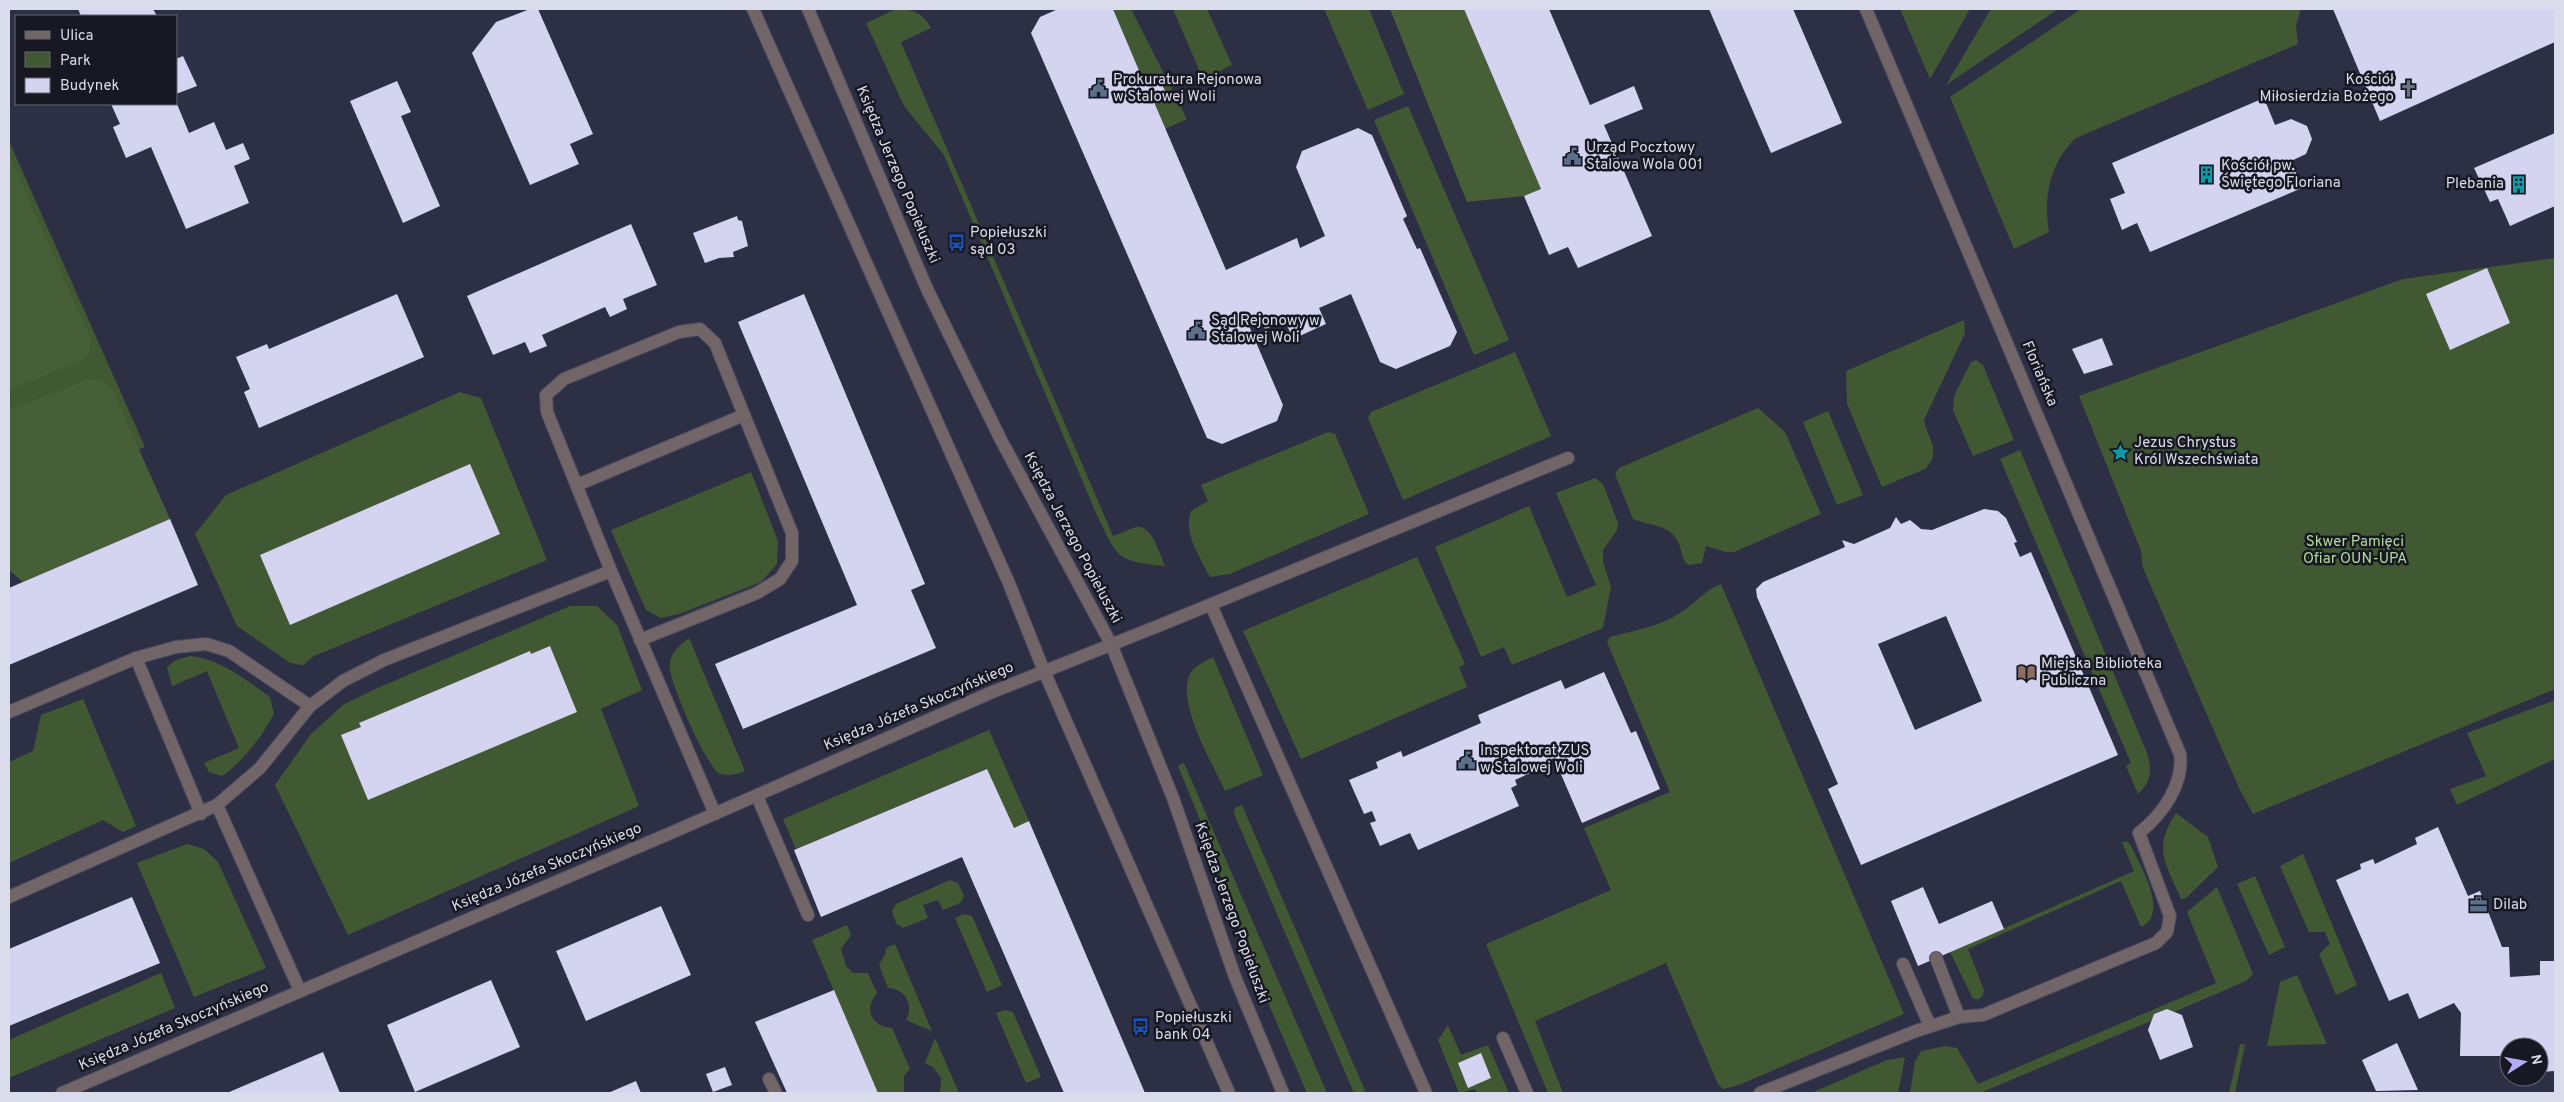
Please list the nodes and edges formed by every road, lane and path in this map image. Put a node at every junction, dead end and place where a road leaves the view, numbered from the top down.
1 (753, 9) edge
2 (808, 9) edge
3 (1866, 9) edge
4 (744, 415) junction
5 (1568, 458) dead end
6 (577, 485) junction
7 (611, 571) junction
8 (1211, 605) junction
9 (640, 640) junction
10 (1111, 644) junction
11 (136, 658) junction
12 (1044, 671) junction
13 (310, 706) junction
14 (9, 712) edge
15 (757, 796) junction
16 (217, 805) junction
17 (201, 814) junction
18 (715, 814) junction
19 (9, 897) edge
20 (808, 914) dead end
21 (1936, 958) dead end
22 (1903, 964) dead end
23 (300, 991) junction
24 (1959, 1017) junction
25 (1930, 1026) junction
26 (1503, 1038) dead end
27 (770, 1079) dead end
28 (62, 1093) edge
29 (776, 1093) edge
30 (1230, 1093) edge
31 (1283, 1093) edge
32 (1426, 1093) edge
33 (1527, 1093) edge
34 (1760, 1093) edge

1 - 12 street
2 - 10 street, Księdza Jerzego Popiełuszki
3 - 24 street, Floriańska
4 - 6 street
4 - 6 street
4 - 9 street
5 - 8 street, Księdza Józefa Skoczyńskiego
6 - 7 street
7 - 9 street
7 - 13 street
8 - 10 street, Księdza Józefa Skoczyńskiego
8 - 32 street
9 - 18 street
10 - 12 street, Księdza Józefa Skoczyńskiego
10 - 31 street, Księdza Jerzego Popiełuszki
11 - 13 street
11 - 14 street
11 - 17 street
12 - 15 street, Księdza Józefa Skoczyńskiego
12 - 30 street
13 - 16 street
15 - 18 street, Księdza Józefa Skoczyńskiego
15 - 20 street
16 - 17 street
16 - 23 street
17 - 19 street
18 - 23 street, Księdza Józefa Skoczyńskiego
21 - 24 street
22 - 25 street
23 - 28 street, Księdza Józefa Skoczyńskiego
24 - 25 street
25 - 34 street
26 - 33 street
27 - 29 street

